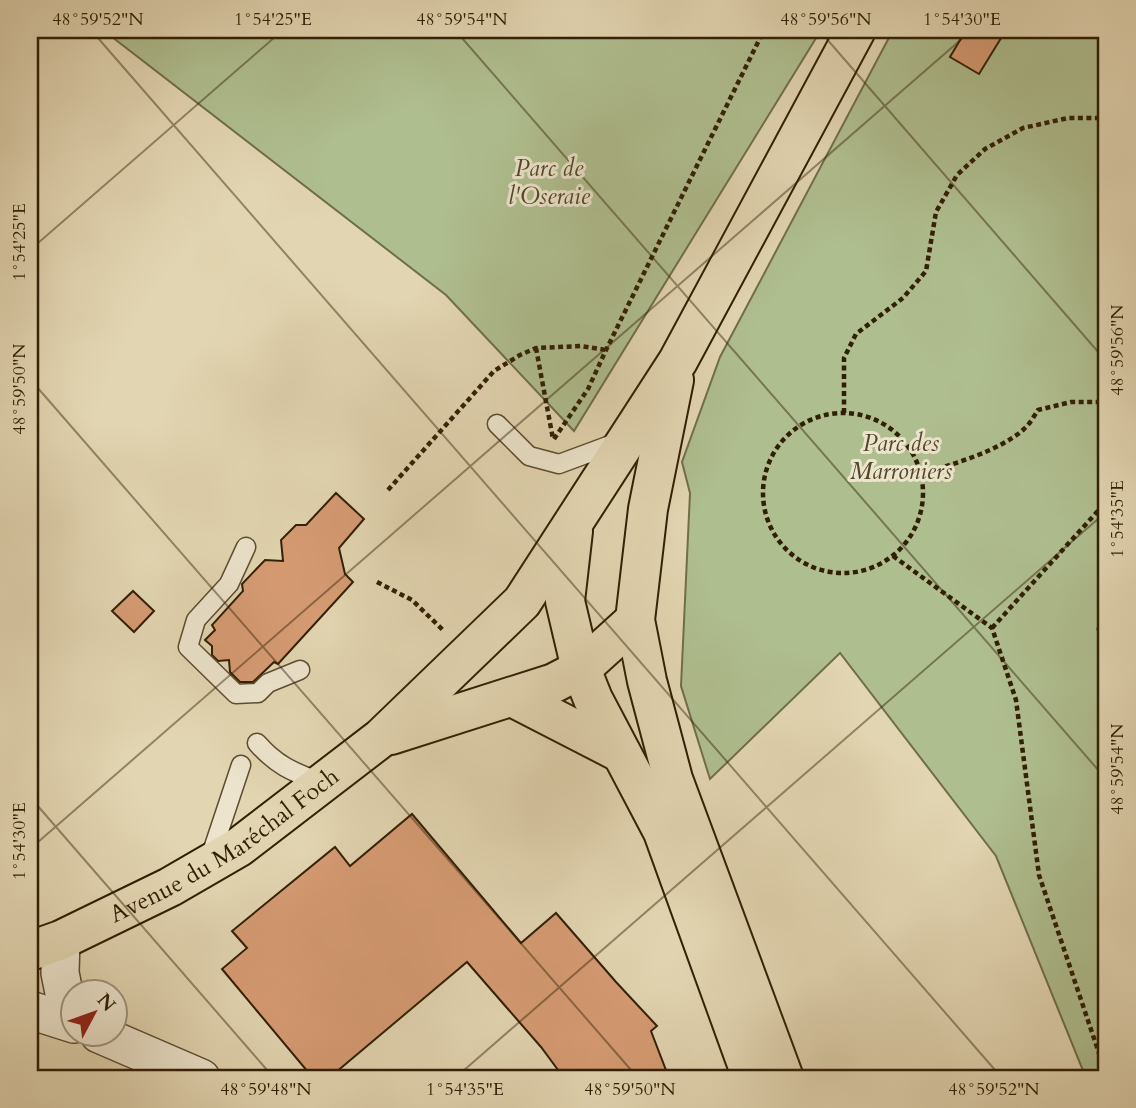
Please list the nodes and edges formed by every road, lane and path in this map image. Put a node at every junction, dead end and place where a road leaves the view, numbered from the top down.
1 (764, 30) edge
2 (856, 30) edge
3 (1106, 118) edge
4 (536, 348) junction
5 (606, 350) junction
6 (678, 361) junction
7 (1106, 402) edge
8 (844, 414) junction
9 (497, 424) dead end
10 (627, 438) junction
11 (921, 474) junction
12 (388, 490) dead end
13 (1106, 502) edge
14 (574, 522) junction
15 (246, 547) dead end
16 (893, 556) junction
17 (377, 582) dead end
18 (565, 601) junction
19 (522, 602) junction
20 (635, 620) junction
21 (992, 628) junction
22 (446, 634) dead end
23 (581, 669) junction
24 (300, 670) dead end
25 (512, 697) junction
26 (381, 738) junction
27 (257, 743) dead end
28 (621, 753) junction
29 (241, 765) dead end
30 (323, 783) junction
31 (208, 865) junction
32 (45, 945) edge
33 (62, 978) edge
34 (30, 1010) edge
35 (60, 1020) edge
36 (130, 1048) edge
37 (1106, 1074) edge
38 (201, 1078) edge
39 (752, 1078) edge
40 (784, 1078) edge

1 - 5 path
2 - 6 main road
3 - 8 path
4 - 5 path
4 - 5 path
4 - 12 path
6 - 10 main road
6 - 20 main road
7 - 11 path
8 - 11 path
8 - 16 path
9 - 10 lane
10 - 14 main road
11 - 16 path
13 - 21 path
14 - 18 main road
14 - 19 main road
15 - 24 lane
16 - 21 path
17 - 22 path
18 - 19 main road
18 - 20 main road
18 - 23 main road
19 - 26 main road
20 - 23 main road
20 - 40 main road
21 - 37 path
23 - 25 main road
23 - 28 main road
25 - 26 main road
25 - 28 main road
26 - 30 main road, Avenue du Maréchal Foch
27 - 30 lane
28 - 39 main road
29 - 31 lane
30 - 31 main road, Avenue du Maréchal Foch
31 - 32 main road, Avenue du Maréchal Foch
32 - 33 street, Avenue du Maréchal Foch
34 - 35 street
36 - 38 street

